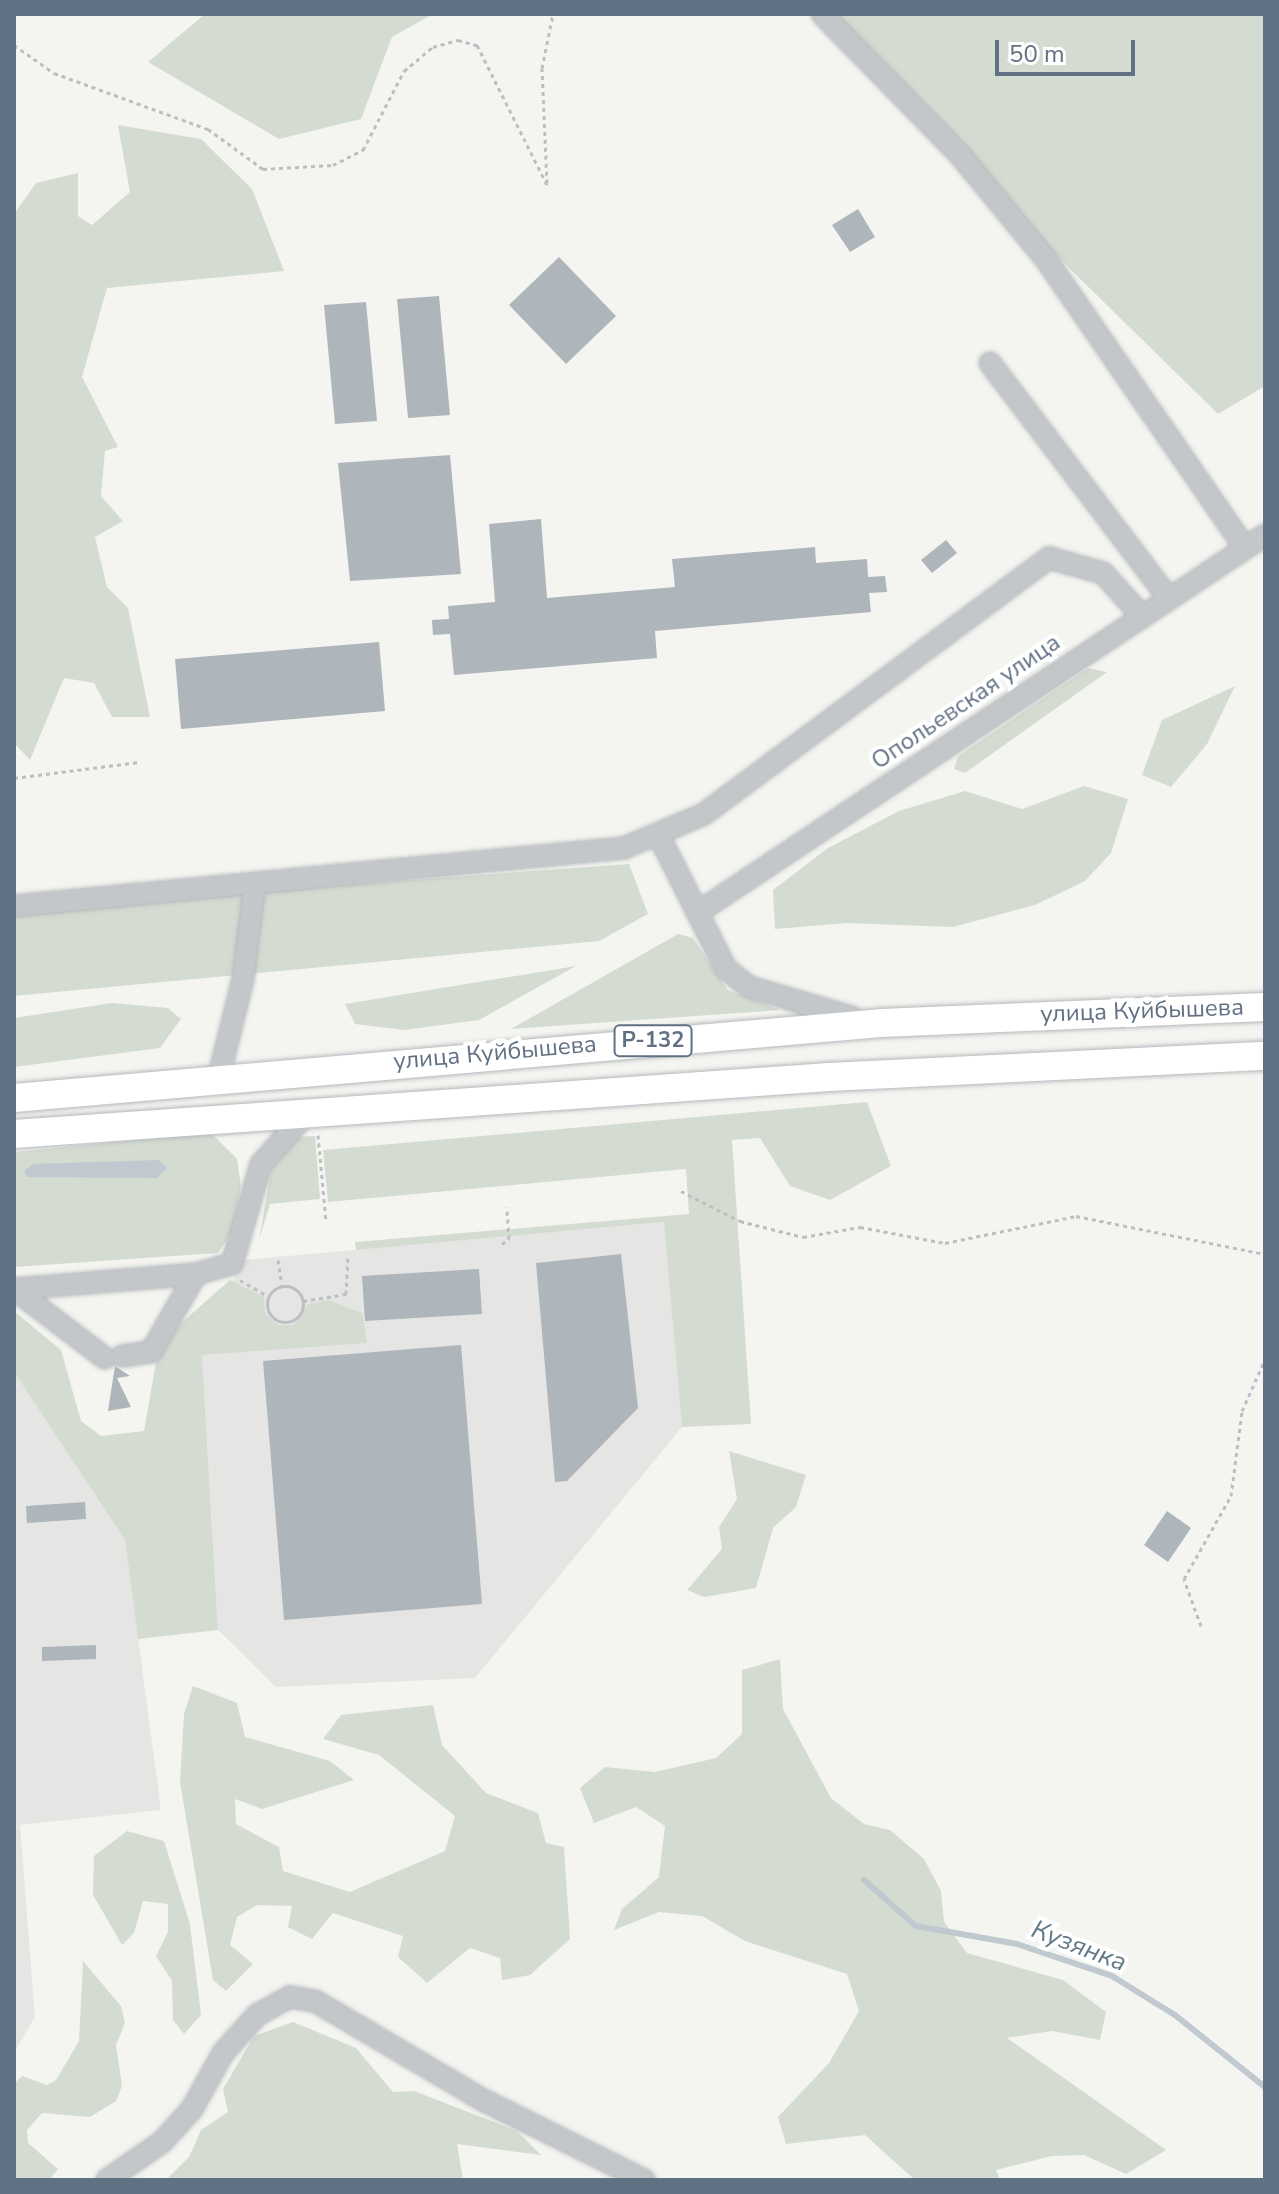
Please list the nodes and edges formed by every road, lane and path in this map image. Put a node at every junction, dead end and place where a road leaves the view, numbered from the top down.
1 (553, 14) edge
2 (822, 14) edge
3 (14, 45) edge
4 (990, 363) dead end
5 (1265, 535) edge
6 (1245, 548) junction
7 (1169, 599) junction
8 (1142, 616) junction
9 (139, 762) dead end
10 (14, 778) edge
11 (659, 836) junction
12 (255, 883) junction
13 (14, 906) edge
14 (697, 913) junction
15 (1265, 1007) edge
16 (881, 1023) junction
17 (1265, 1056) edge
18 (219, 1076) junction
19 (14, 1098) edge
20 (314, 1122) junction
21 (14, 1134) edge
22 (681, 1191) dead end
23 (507, 1207) dead end
24 (326, 1221) dead end
25 (502, 1244) dead end
26 (1265, 1254) edge
27 (348, 1255) dead end
28 (278, 1260) dead end
29 (196, 1274) junction
30 (282, 1286) junction
31 (14, 1289) edge
32 (303, 1301) junction
33 (1265, 1359) edge
34 (1201, 1626) dead end
35 (107, 2180) edge
36 (644, 2180) edge

1 - 3 path
2 - 6 street
4 - 7 street
5 - 6 street, Опольевская улица
6 - 7 street, Опольевская улица
7 - 8 street, Опольевская улица
8 - 11 street
8 - 14 street, Опольевская улица
9 - 10 path
11 - 12 street
11 - 14 street
12 - 13 street
12 - 18 street
14 - 16 street
15 - 16 highway, улица Куйбышева / Р-132
16 - 18 highway, улица Куйбышева / Р-132
17 - 20 highway, улица Куйбышева / Р-132
18 - 19 highway, улица Куйбышева / Р-132
20 - 21 highway, улица Куйбышева / Р-132
20 - 24 path
20 - 29 street
22 - 26 path
23 - 25 path
27 - 32 path
28 - 30 path
29 - 31 street
29 - 31 street
30 - 32 path
30 - 32 path
33 - 34 path
35 - 36 street

